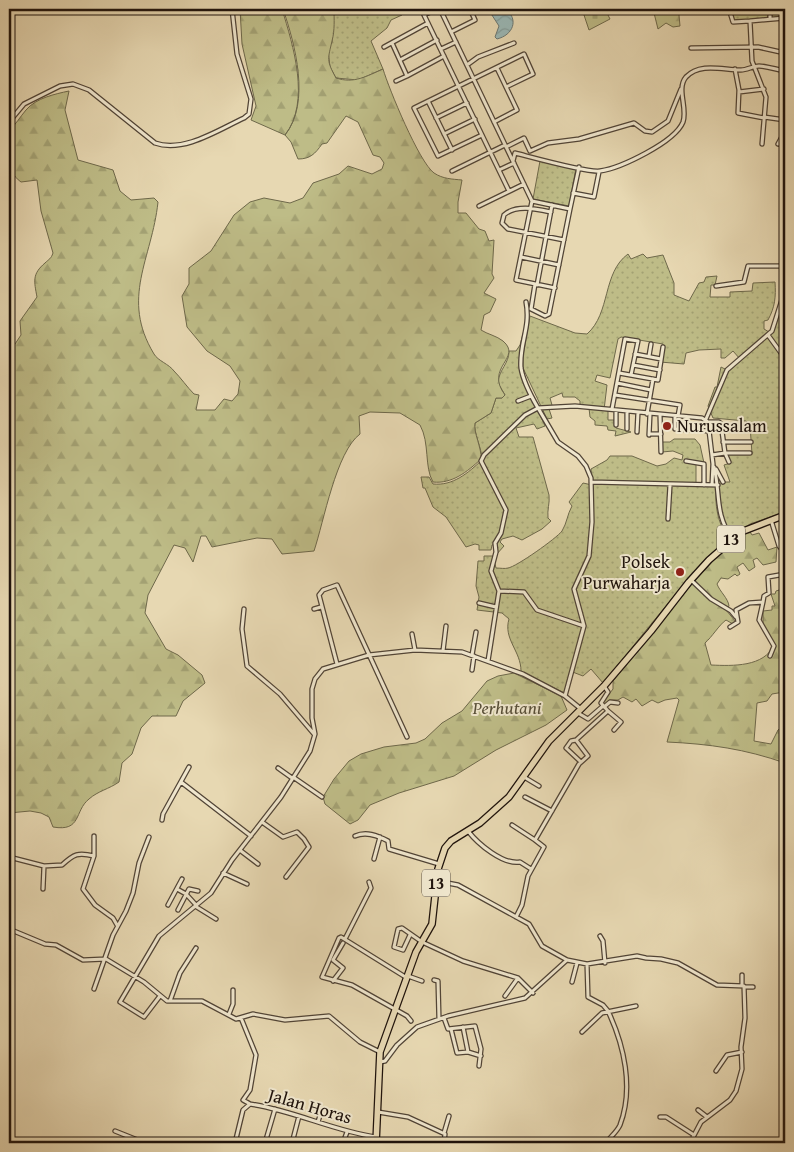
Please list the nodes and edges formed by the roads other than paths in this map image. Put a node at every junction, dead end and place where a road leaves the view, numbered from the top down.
1 (232, 9) edge
2 (438, 9) edge
3 (470, 9) edge
4 (729, 9) edge
5 (770, 9) edge
6 (785, 18) edge
7 (770, 19) junction
8 (750, 21) junction
9 (428, 23) junction
10 (451, 32) junction
11 (437, 40) junction
12 (456, 42) junction
13 (392, 43) junction
14 (514, 43) dead end
15 (384, 47) dead end
16 (751, 47) junction
17 (691, 48) dead end
18 (441, 49) junction
19 (785, 53) edge
20 (444, 56) junction
21 (400, 60) junction
22 (467, 65) junction
23 (754, 67) junction
24 (497, 68) junction
25 (734, 69) junction
26 (785, 71) edge
27 (407, 76) junction
28 (474, 79) junction
29 (396, 81) dead end
30 (459, 86) junction
31 (682, 86) junction
32 (506, 87) junction
33 (764, 89) junction
34 (739, 92) junction
35 (428, 101) junction
36 (467, 103) junction
37 (436, 118) junction
38 (764, 118) junction
39 (475, 119) junction
40 (785, 120) edge
41 (9, 122) edge
42 (494, 122) junction
43 (785, 131) edge
44 (444, 134) junction
45 (482, 135) junction
46 (762, 144) dead end
47 (778, 144) dead end
48 (506, 146) junction
49 (452, 150) junction
50 (490, 152) junction
51 (509, 152) junction
52 (515, 153) junction
53 (514, 162) junction
54 (579, 167) junction
55 (499, 170) junction
56 (452, 171) dead end
57 (599, 172) junction
58 (524, 184) junction
59 (509, 191) junction
60 (574, 193) junction
61 (532, 201) junction
62 (552, 205) junction
63 (479, 206) dead end
64 (531, 208) junction
65 (570, 208) junction
66 (551, 212) junction
67 (526, 233) junction
68 (546, 237) junction
69 (564, 240) junction
70 (521, 257) junction
71 (542, 261) junction
72 (559, 265) junction
73 (785, 266) edge
74 (536, 284) junction
75 (716, 286) dead end
76 (555, 288) junction
77 (785, 290) edge
78 (526, 302) dead end
79 (768, 335) junction
80 (651, 344) dead end
81 (663, 347) dead end
82 (635, 354) junction
83 (785, 354) edge
84 (649, 356) junction
85 (661, 359) junction
86 (633, 365) junction
87 (660, 370) junction
88 (619, 373) junction
89 (631, 375) junction
90 (653, 379) junction
91 (617, 383) junction
92 (651, 390) junction
93 (532, 396) junction
94 (615, 396) junction
95 (518, 401) dead end
96 (649, 402) junction
97 (538, 408) junction
98 (614, 409) junction
99 (627, 411) junction
100 (638, 412) junction
101 (648, 414) junction
102 (660, 415) junction
103 (677, 416) junction
104 (707, 421) junction
105 (616, 425) dead end
106 (627, 429) dead end
107 (709, 430) junction
108 (722, 430) junction
109 (750, 430) dead end
110 (638, 432) dead end
111 (661, 434) junction
112 (723, 442) junction
113 (751, 442) dead end
114 (661, 452) dead end
115 (725, 453) junction
116 (750, 453) dead end
117 (712, 455) junction
118 (686, 461) dead end
119 (729, 462) dead end
120 (713, 464) junction
121 (591, 482) junction
122 (723, 482) dead end
123 (670, 485) junction
124 (704, 485) junction
125 (712, 485) junction
126 (718, 485) junction
127 (785, 515) edge
128 (668, 520) dead end
129 (771, 520) junction
130 (732, 538) junction
131 (785, 553) edge
132 (785, 574) edge
133 (690, 580) junction
134 (499, 592) junction
135 (763, 602) junction
136 (479, 603) dead end
137 (321, 607) junction
138 (496, 607) junction
139 (244, 609) dead end
140 (314, 609) dead end
141 (738, 622) junction
142 (446, 626) dead end
143 (584, 626) junction
144 (730, 627) dead end
145 (476, 632) dead end
146 (412, 634) dead end
147 (415, 650) junction
148 (443, 651) junction
149 (369, 655) junction
150 (473, 655) junction
151 (770, 656) dead end
152 (488, 661) junction
153 (337, 664) junction
154 (472, 670) dead end
155 (604, 686) junction
156 (565, 696) junction
157 (618, 702) dead end
158 (604, 707) junction
159 (608, 710) junction
160 (580, 711) junction
161 (614, 730) dead end
162 (315, 734) junction
163 (406, 737) dead end
164 (576, 740) junction
165 (581, 762) junction
166 (189, 767) dead end
167 (278, 768) dead end
168 (523, 777) junction
169 (292, 778) junction
170 (181, 782) junction
171 (539, 786) dead end
172 (322, 797) dead end
173 (525, 797) dead end
174 (552, 811) junction
175 (162, 820) dead end
176 (262, 822) junction
177 (512, 825) dead end
178 (468, 831) junction
179 (94, 836) dead end
180 (251, 836) junction
181 (355, 836) dead end
182 (148, 837) dead end
183 (380, 837) junction
184 (535, 840) junction
185 (240, 851) junction
186 (94, 856) junction
187 (9, 857) edge
188 (374, 859) dead end
189 (258, 864) dead end
190 (439, 864) junction
191 (44, 866) junction
192 (531, 869) junction
193 (223, 873) junction
194 (286, 877) dead end
195 (182, 879) dead end
196 (436, 881) junction
197 (369, 882) dead end
198 (247, 884) dead end
199 (43, 889) dead end
200 (177, 889) junction
201 (198, 891) dead end
202 (186, 894) junction
203 (168, 905) dead end
204 (196, 905) junction
205 (178, 910) dead end
206 (516, 917) junction
207 (216, 920) dead end
208 (118, 926) junction
209 (9, 929) edge
210 (410, 935) junction
211 (600, 936) dead end
212 (344, 941) junction
213 (422, 942) junction
214 (196, 948) dead end
215 (103, 959) junction
216 (567, 960) junction
217 (605, 962) junction
218 (577, 963) junction
219 (587, 964) junction
220 (742, 975) dead end
221 (408, 977) junction
222 (134, 978) junction
223 (518, 978) junction
224 (434, 980) dead end
225 (333, 981) junction
226 (422, 981) dead end
227 (572, 982) dead end
228 (743, 986) junction
229 (753, 987) dead end
230 (94, 989) dead end
231 (233, 990) dead end
232 (533, 993) junction
233 (160, 996) junction
234 (505, 996) dead end
235 (170, 1002) junction
236 (636, 1006) dead end
237 (395, 1010) junction
238 (608, 1011) junction
239 (228, 1014) junction
240 (241, 1018) junction
241 (444, 1018) junction
242 (439, 1019) junction
243 (411, 1021) dead end
244 (464, 1027) junction
245 (451, 1029) junction
246 (582, 1032) dead end
247 (380, 1052) junction
248 (468, 1052) junction
249 (742, 1052) junction
250 (481, 1056) junction
251 (380, 1062) junction
252 (479, 1066) dead end
253 (716, 1071) dead end
254 (250, 1104) junction
255 (275, 1109) junction
256 (698, 1110) dead end
257 (321, 1112) dead end
258 (378, 1112) junction
259 (299, 1116) junction
260 (449, 1116) dead end
261 (660, 1117) dead end
262 (707, 1118) junction
263 (318, 1122) junction
264 (115, 1132) dead end
265 (347, 1132) junction
266 (444, 1133) junction
267 (694, 1135) junction
268 (376, 1140) edge
269 (145, 1143) edge
270 (235, 1143) edge
271 (265, 1143) edge
272 (292, 1143) edge
273 (343, 1143) edge
274 (444, 1143) edge
275 (606, 1143) edge
276 (690, 1143) edge

1 - 41 street
2 - 9 street
2 - 10 street
3 - 10 street
4 - 8 street
5 - 7 street
6 - 7 street
7 - 8 street
8 - 16 street
9 - 11 street
9 - 13 street
10 - 12 street
11 - 18 street
11 - 21 street
12 - 18 street
12 - 22 street
13 - 15 street
13 - 21 street
14 - 22 street
16 - 17 street
16 - 19 street
16 - 23 street
18 - 20 street
20 - 27 street
20 - 30 street
21 - 27 street
22 - 28 street
23 - 25 street
23 - 26 street
23 - 33 street
24 - 28 street
24 - 32 street
24 - 32 street
25 - 31 street
25 - 34 street
27 - 29 street
28 - 30 street
28 - 42 street
30 - 35 street
30 - 36 street
31 - 48 street
31 - 57 street
32 - 42 street
33 - 34 street
33 - 38 street
34 - 38 street
35 - 37 street
35 - 49 street
36 - 37 street
36 - 39 street
37 - 44 street
38 - 40 street
38 - 46 street
39 - 44 street
39 - 45 street
42 - 48 street
43 - 47 street
44 - 49 street
45 - 49 street
45 - 50 street
48 - 50 street
48 - 51 street
50 - 55 street
50 - 56 street
51 - 52 street
51 - 53 street
52 - 53 street
52 - 54 street
53 - 55 street
53 - 58 street
54 - 57 street
54 - 60 street
55 - 59 street
57 - 60 street
58 - 59 street
58 - 61 street
59 - 63 street
60 - 65 street
61 - 62 street
61 - 64 street
62 - 65 street
62 - 66 street
64 - 66 street
64 - 67 street
64 - 67 street
65 - 69 street
66 - 68 street
67 - 68 street
67 - 70 street
68 - 69 street
68 - 71 street
69 - 72 street
70 - 71 street
70 - 74 street
71 - 72 street
71 - 74 street
72 - 76 street
73 - 75 street
74 - 76 street
74 - 76 street
77 - 79 street
78 - 93 street
79 - 83 street
79 - 104 street
80 - 84 street
81 - 85 street
82 - 84 street
82 - 86 street
82 - 88 street
84 - 85 street
85 - 87 street
86 - 87 street
86 - 89 street
87 - 90 street
88 - 89 street
88 - 91 street
89 - 90 street
90 - 92 street
91 - 92 street
91 - 94 street
92 - 96 street
93 - 95 street
93 - 97 street
94 - 96 street
94 - 98 street
96 - 101 street
96 - 103 street
97 - 98 street
97 - 121 street
97 - 134 street
98 - 99 street
98 - 105 street
99 - 100 street
99 - 106 street
100 - 101 street
100 - 110 street
101 - 102 street
101 - 111 street
102 - 103 street
102 - 111 street
103 - 104 street
103 - 107 street
104 - 107 street
104 - 108 street
107 - 117 street
108 - 109 street
108 - 112 street
111 - 114 street
112 - 113 street
112 - 115 street
115 - 116 street
115 - 117 street
115 - 119 street
117 - 120 street
118 - 124 street
120 - 122 street
120 - 125 street
120 - 126 street
121 - 123 street
121 - 143 street
123 - 124 street
123 - 128 street
124 - 125 street
125 - 126 street
126 - 130 street
127 - 129 highway, 13
129 - 130 highway, 13
129 - 131 street
130 - 133 highway, 13
132 - 135 street
133 - 141 street
133 - 155 highway, 13
134 - 138 street
134 - 143 street
135 - 141 street
135 - 151 street
136 - 138 street
137 - 140 street
137 - 149 street
137 - 153 street
138 - 152 street
139 - 162 street
141 - 144 street
142 - 148 street
143 - 156 street
145 - 150 street
146 - 147 street
147 - 148 street
147 - 149 street
148 - 150 street
149 - 153 street
149 - 163 street
150 - 152 street
150 - 154 street
152 - 156 street
153 - 162 street
155 - 158 street
155 - 160 highway, 13
156 - 160 street
157 - 158 street
158 - 159 street
158 - 160 street
159 - 161 street
159 - 164 street
160 - 168 highway, 13
162 - 169 street
164 - 165 street
164 - 165 street
165 - 174 street
166 - 170 street
167 - 169 street
168 - 171 street
168 - 178 highway, 13
169 - 172 street
169 - 176 street
170 - 175 street
170 - 180 street
173 - 174 street
174 - 184 street
176 - 180 street
176 - 194 street
177 - 184 street
178 - 190 highway, 13
178 - 192 street
179 - 186 street
180 - 185 street
181 - 183 street
182 - 208 street
183 - 188 street
183 - 190 street
184 - 192 street
185 - 189 street
185 - 193 street
186 - 191 street
186 - 208 street
187 - 191 street
190 - 196 highway, 13
191 - 199 street
192 - 206 street
193 - 198 street
193 - 204 street
195 - 200 street
196 - 206 street
196 - 213 highway, 13
197 - 212 street
200 - 202 street
200 - 203 street
201 - 202 street
202 - 204 street
202 - 205 street
204 - 207 street
204 - 222 street
206 - 216 street
208 - 215 street
209 - 215 street
210 - 210 street
210 - 213 street
211 - 217 street
212 - 221 street
212 - 225 street
212 - 225 street
213 - 221 highway, 13
213 - 223 street
214 - 235 street
215 - 222 street
215 - 230 street
216 - 218 street
216 - 232 street
217 - 219 street
217 - 228 street
218 - 219 street
218 - 227 street
219 - 238 street
220 - 228 street
221 - 226 street
221 - 237 highway, 13
222 - 233 street
222 - 233 street
223 - 232 street
223 - 234 street
224 - 242 street
225 - 237 street
228 - 229 street
228 - 249 street
231 - 239 street
232 - 241 street
233 - 235 street
235 - 239 street
236 - 238 street
237 - 243 street
237 - 247 highway, 13
238 - 246 street
238 - 275 street
239 - 240 street
240 - 247 street
240 - 254 street
241 - 242 street
241 - 245 street
242 - 251 street
244 - 245 street
244 - 248 street
244 - 250 street
245 - 248 street
247 - 251 highway, 13
248 - 250 street
249 - 253 street
249 - 262 street
250 - 252 street
251 - 258 highway, 13
254 - 255 street, Jalan Horas
254 - 270 street, Jalan Horas
255 - 259 street, Jalan Horas
255 - 271 street
256 - 262 street
257 - 263 street
258 - 266 street
258 - 268 highway, 13
259 - 263 street, Jalan Horas
259 - 272 street
260 - 266 street
261 - 267 street
262 - 267 street
263 - 265 street, Jalan Horas
264 - 269 street
265 - 268 street, Jalan Horas
265 - 273 street
266 - 274 street
267 - 276 street

